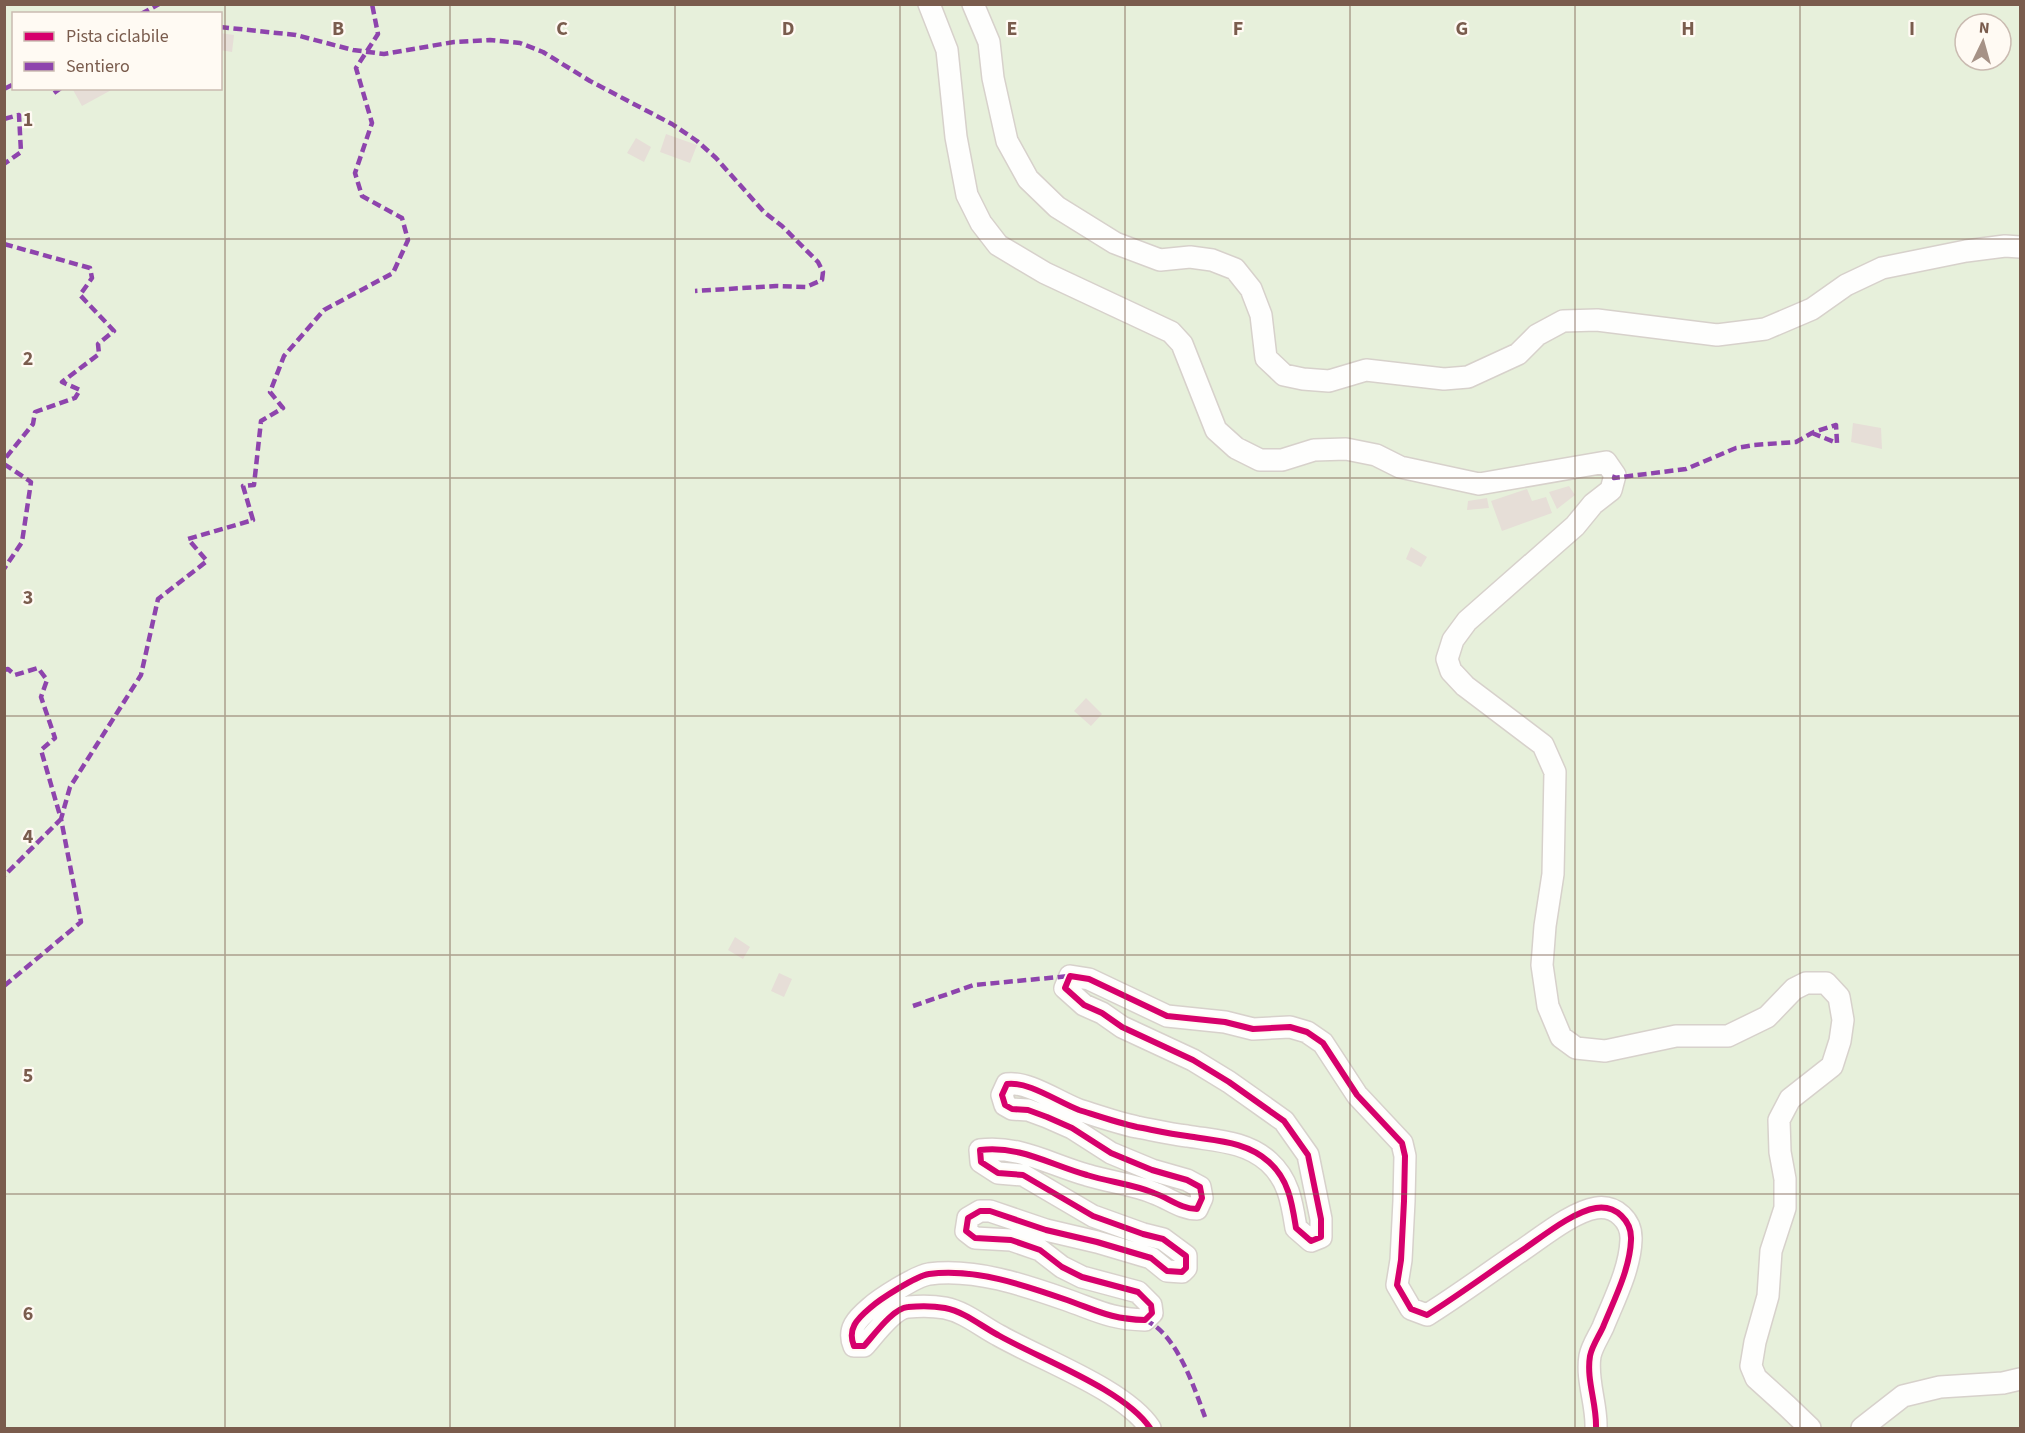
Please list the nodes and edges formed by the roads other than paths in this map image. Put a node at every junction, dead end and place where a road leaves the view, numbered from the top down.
1 (929, 4) edge
2 (973, 4) edge
3 (2020, 247) edge
4 (2020, 1379) edge
5 (1150, 1428) edge
6 (1596, 1428) edge
7 (1810, 1428) edge
8 (1862, 1428) edge

1 - 7 street
2 - 3 street
4 - 8 street
5 - 6 street

